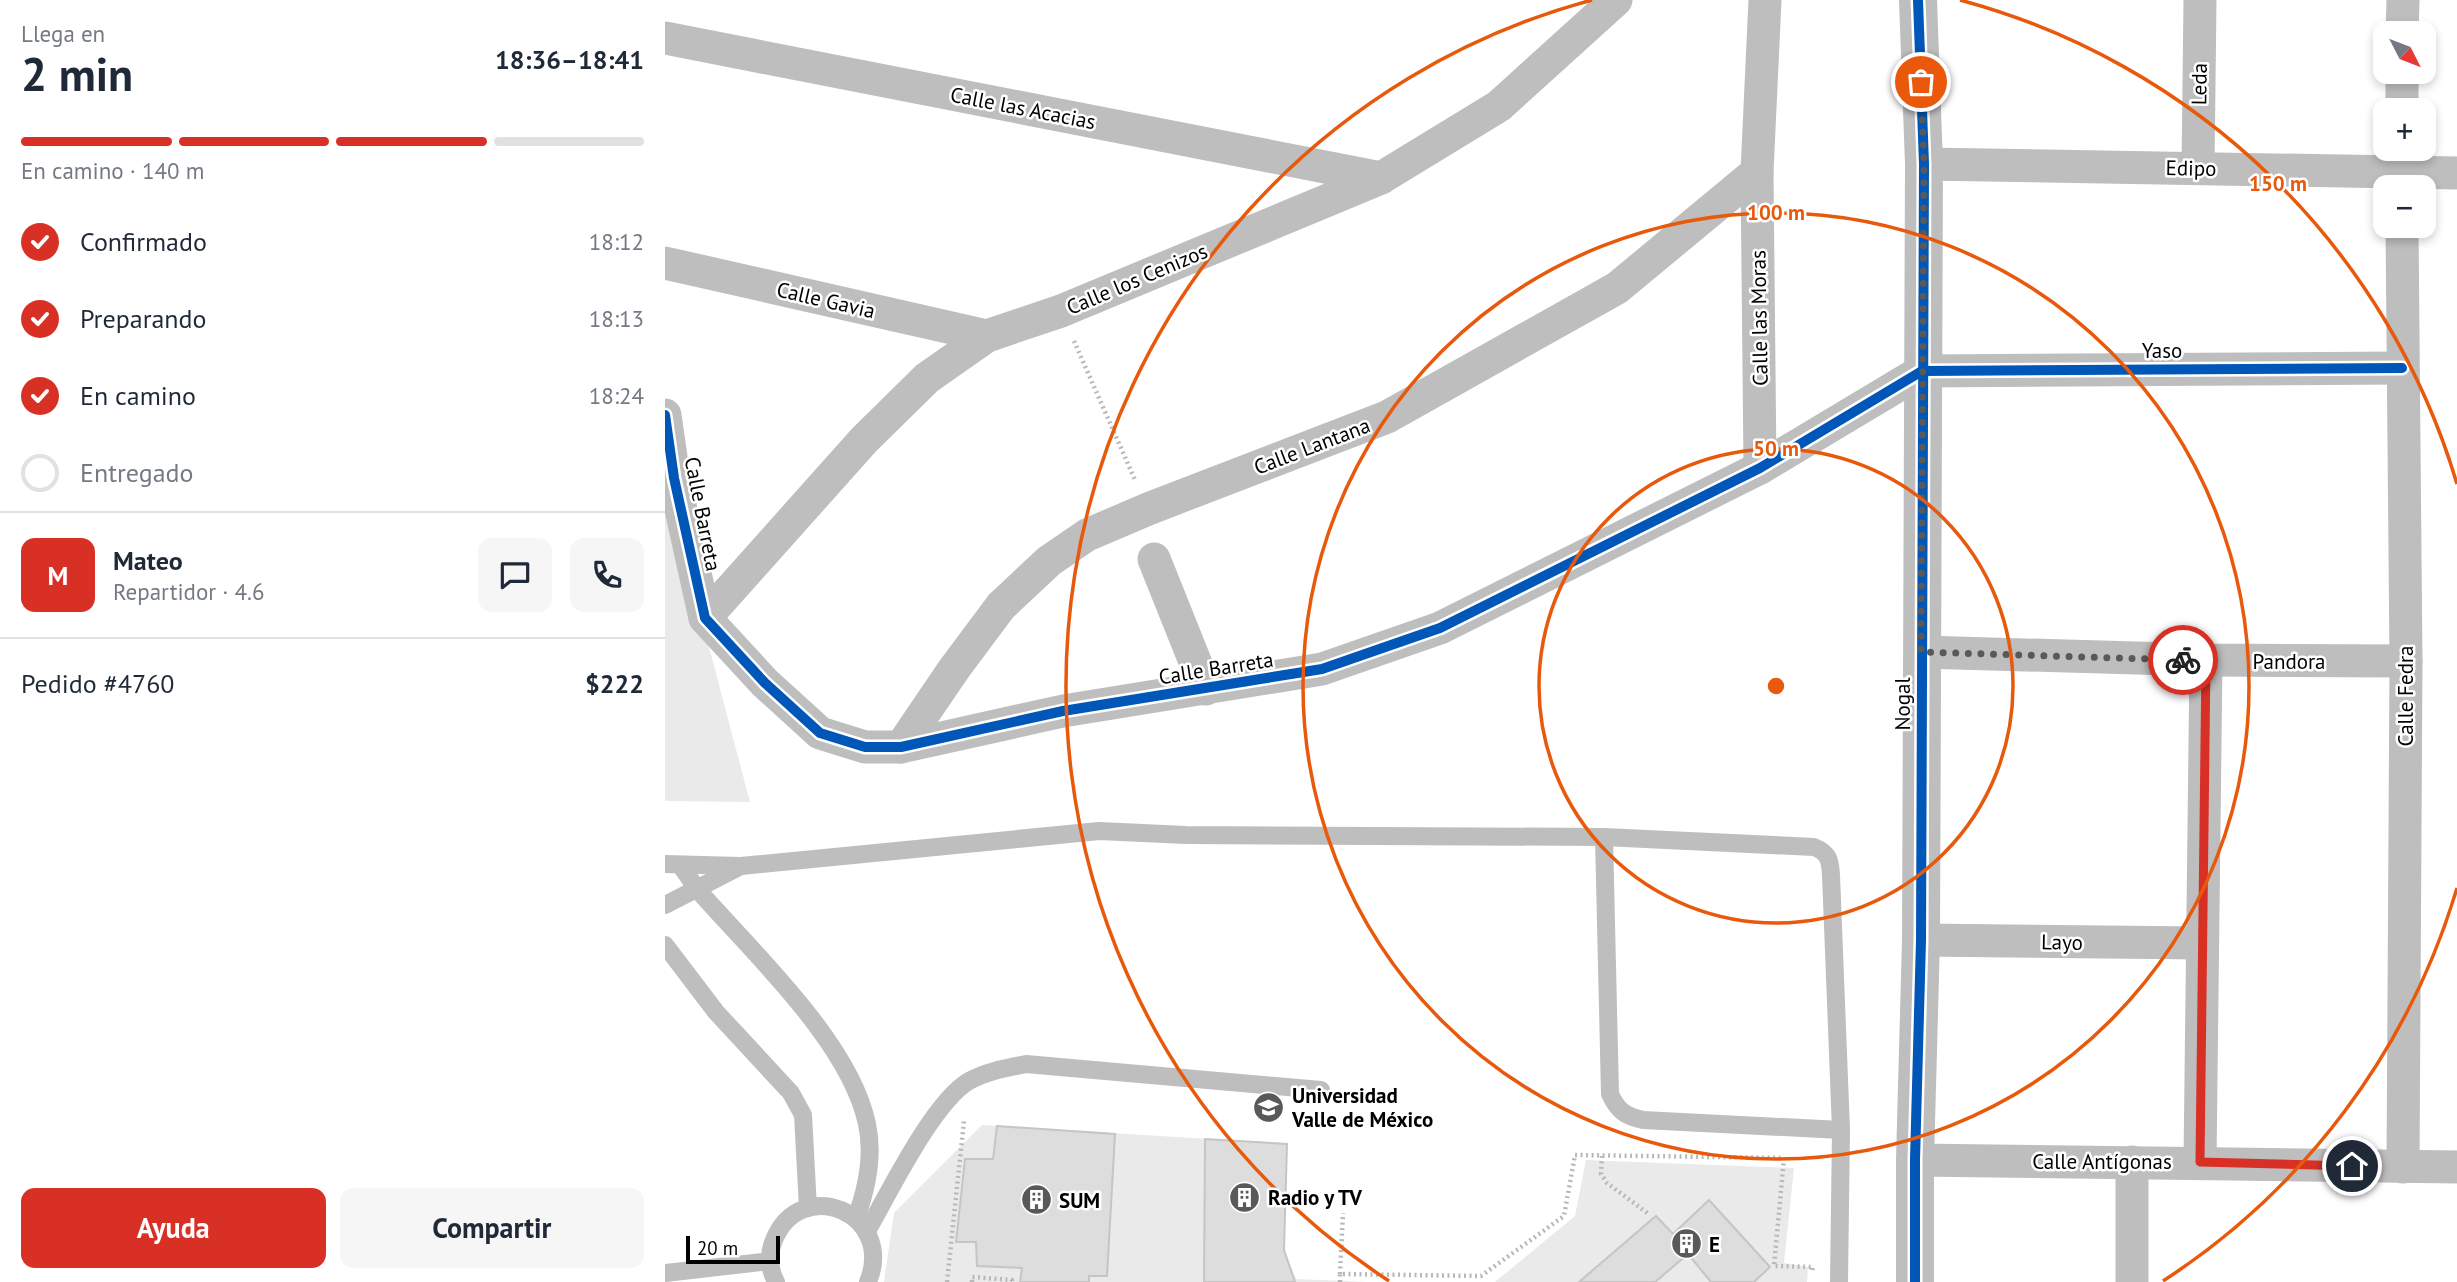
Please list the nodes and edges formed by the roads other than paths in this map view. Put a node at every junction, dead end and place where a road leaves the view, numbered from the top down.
1 (1575, 0) edge
2 (1765, 0) edge
3 (1918, 0) edge
4 (2200, 0) edge
5 (2403, 0) edge
6 (1612, 4) edge
7 (2402, 21) edge
8 (665, 38) edge
9 (1924, 164) junction
10 (2198, 167) junction
11 (2402, 170) edge
12 (1758, 172) junction
13 (2457, 173) edge
14 (1381, 178) junction
15 (2402, 238) edge
16 (665, 263) edge
17 (988, 336) junction
18 (2402, 368) junction
19 (1922, 371) junction
20 (665, 415) edge
21 (1760, 468) junction
22 (1154, 559) dead end
23 (705, 618) junction
24 (1921, 652) junction
25 (2206, 660) junction
26 (2406, 661) junction
27 (1206, 690) junction
28 (901, 747) junction
29 (1604, 837) junction
30 (673, 865) edge
31 (741, 866) junction
32 (697, 889) junction
33 (665, 905) edge
34 (1921, 940) junction
35 (2202, 943) junction
36 (665, 945) edge
37 (1321, 1090) dead end
38 (1841, 1130) junction
39 (1915, 1160) junction
40 (2132, 1162) junction
41 (2200, 1162) junction
42 (2403, 1167) junction
43 (2457, 1167) edge
44 (808, 1208) junction
45 (862, 1225) junction
46 (769, 1261) junction
47 (665, 1273) edge
48 (776, 1282) edge
49 (868, 1282) edge
50 (1839, 1282) edge
51 (1915, 1282) edge
52 (2132, 1282) edge

1 - 6 street
2 - 12 street, Calle las Moras
3 - 9 street, Nogal
4 - 10 street, Leda
5 - 7 street
6 - 14 street, Calle los Cenizos
8 - 14 street, Calle las Acacias
9 - 10 street, Edipo
9 - 19 street, Nogal
10 - 11 street, Edipo
11 - 13 street, Edipo
12 - 21 street, Calle las Moras
12 - 28 street, Calle Lantana
14 - 17 street, Calle los Cenizos
15 - 18 street, Calle Fedra
16 - 17 street, Calle Gavia
17 - 23 street, Calle los Cenizos
18 - 19 street, Yaso
18 - 26 street, Calle Fedra
19 - 21 street, Calle Barreta
19 - 24 street, Nogal
20 - 23 street, Calle Barreta
21 - 27 street, Calle Barreta
22 - 27 street
23 - 28 street, Calle Barreta
24 - 25 street, Pandora
24 - 34 street, Nogal
25 - 26 street, Pandora
25 - 35 street
26 - 42 street, Calle Fedra
27 - 28 street, Calle Barreta
29 - 31 lane
29 - 38 lane
29 - 38 lane
30 - 31 lane
30 - 32 lane
31 - 32 lane
32 - 33 lane
32 - 45 lane
34 - 35 street, Layo
34 - 39 street, Nogal
35 - 41 street
36 - 44 lane
37 - 45 lane
38 - 50 lane
39 - 40 street, Calle Antígonas
39 - 51 street, Nogal
40 - 41 street, Calle Antígonas
40 - 52 street
41 - 42 street, Calle Antígonas
42 - 43 street, Calle Antígonas
44 - 45 lane
44 - 46 lane
45 - 49 lane
46 - 47 lane
46 - 48 lane

